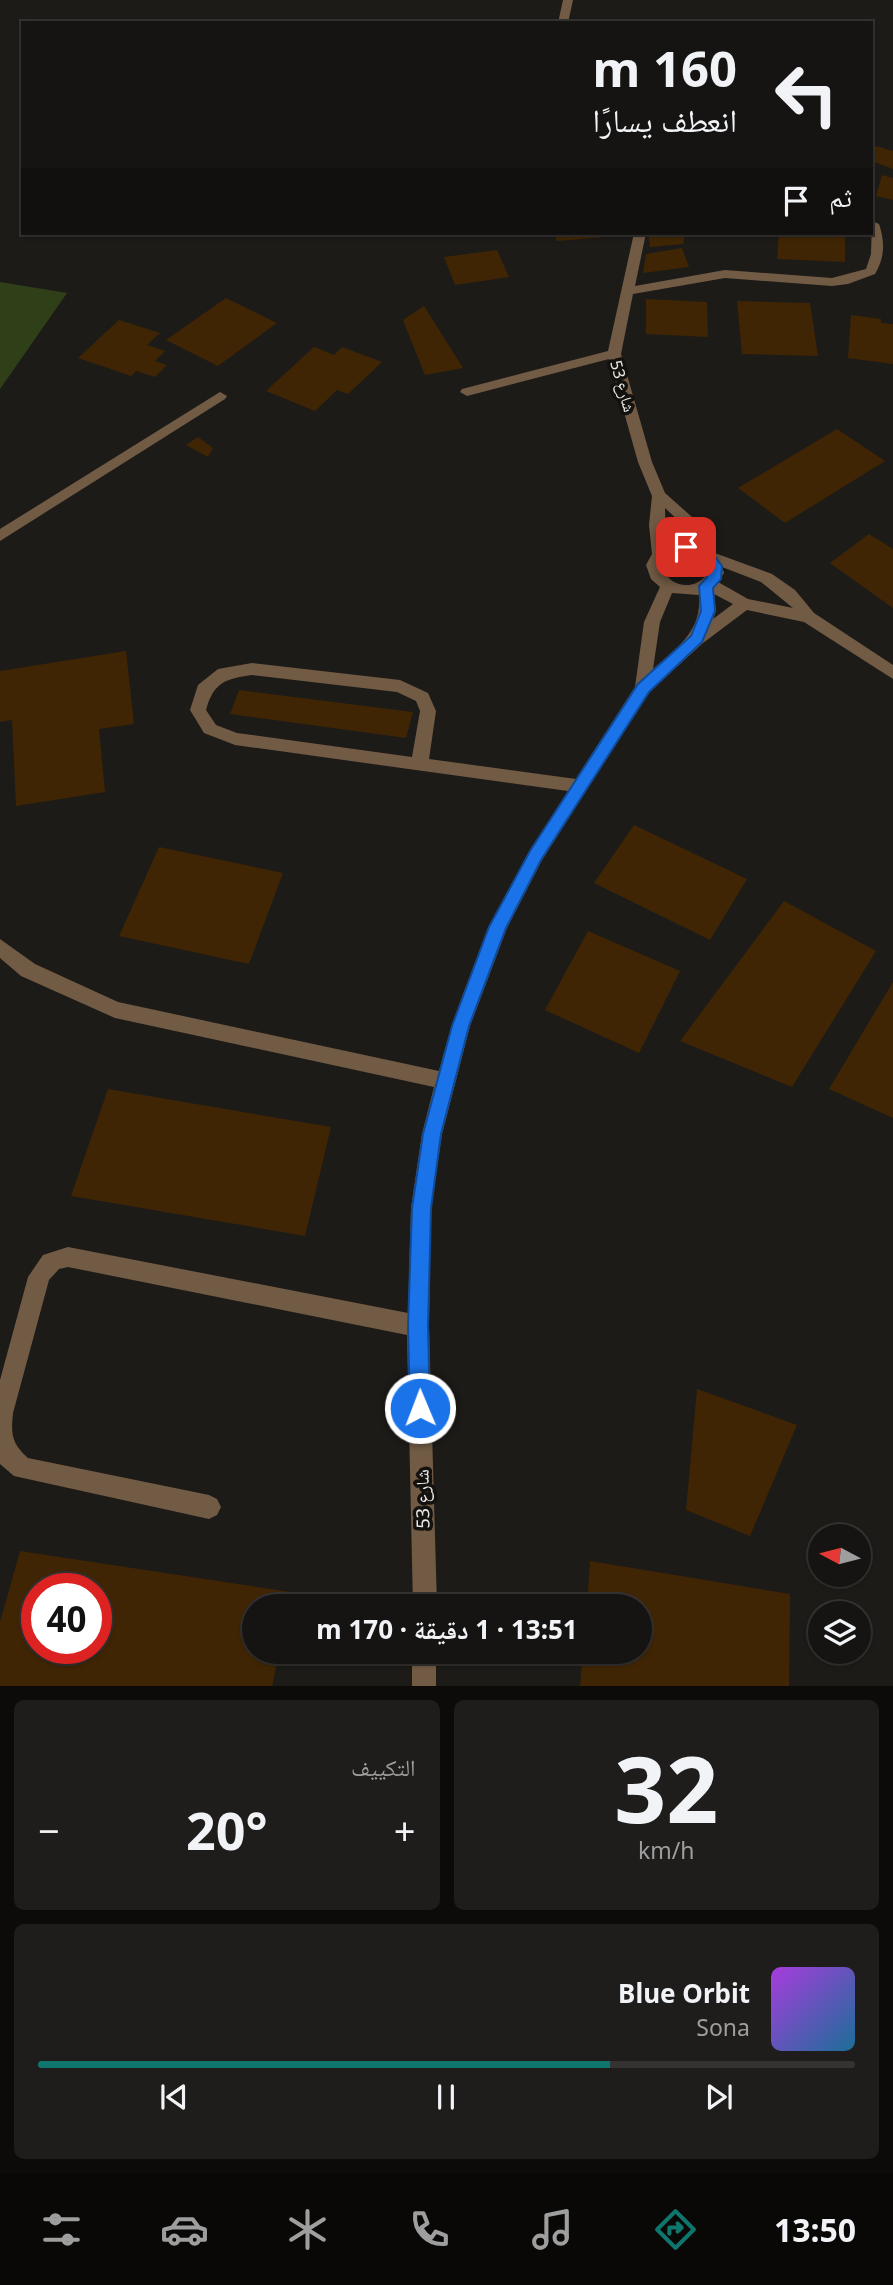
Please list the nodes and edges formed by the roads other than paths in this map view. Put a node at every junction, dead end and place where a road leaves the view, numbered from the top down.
1 (568, 0) edge
2 (563, 21) edge
3 (873, 224) dead end
4 (640, 235) edge
5 (626, 291) junction
6 (614, 354) junction
7 (467, 392) dead end
8 (220, 396) dead end
9 (659, 496) junction
10 (0, 536) edge
11 (659, 554) junction
12 (709, 557) junction
13 (708, 585) junction
14 (668, 586) junction
15 (744, 604) junction
16 (808, 617) junction
17 (696, 639) junction
18 (893, 673) edge
19 (643, 688) junction
20 (419, 766) junction
21 (581, 786) junction
22 (0, 947) edge
23 (446, 1082) junction
24 (418, 1326) junction
25 (0, 1431) edge
26 (0, 1437) edge
27 (209, 1507) dead end
28 (425, 1594) edge
29 (424, 1664) edge
30 (424, 1686) edge

1 - 2 street
3 - 5 street
4 - 5 street, شارع 53
5 - 6 street, شارع 53
6 - 7 street
6 - 9 street, شارع 53
8 - 10 street
9 - 11 street, شارع 53
9 - 12 street, شارع 53
11 - 12 street
11 - 14 street
12 - 13 street
12 - 16 street
13 - 14 street
13 - 15 street
13 - 17 street, شارع 53
14 - 19 street, شارع 53
15 - 16 street
15 - 17 street
16 - 18 street
17 - 19 street, شارع 53
19 - 21 street, شارع 53
20 - 20 street
20 - 21 street
21 - 23 street, شارع 53
22 - 23 street
23 - 24 street, شارع 53
24 - 25 street
24 - 28 street, شارع 53
26 - 27 street
29 - 30 street

